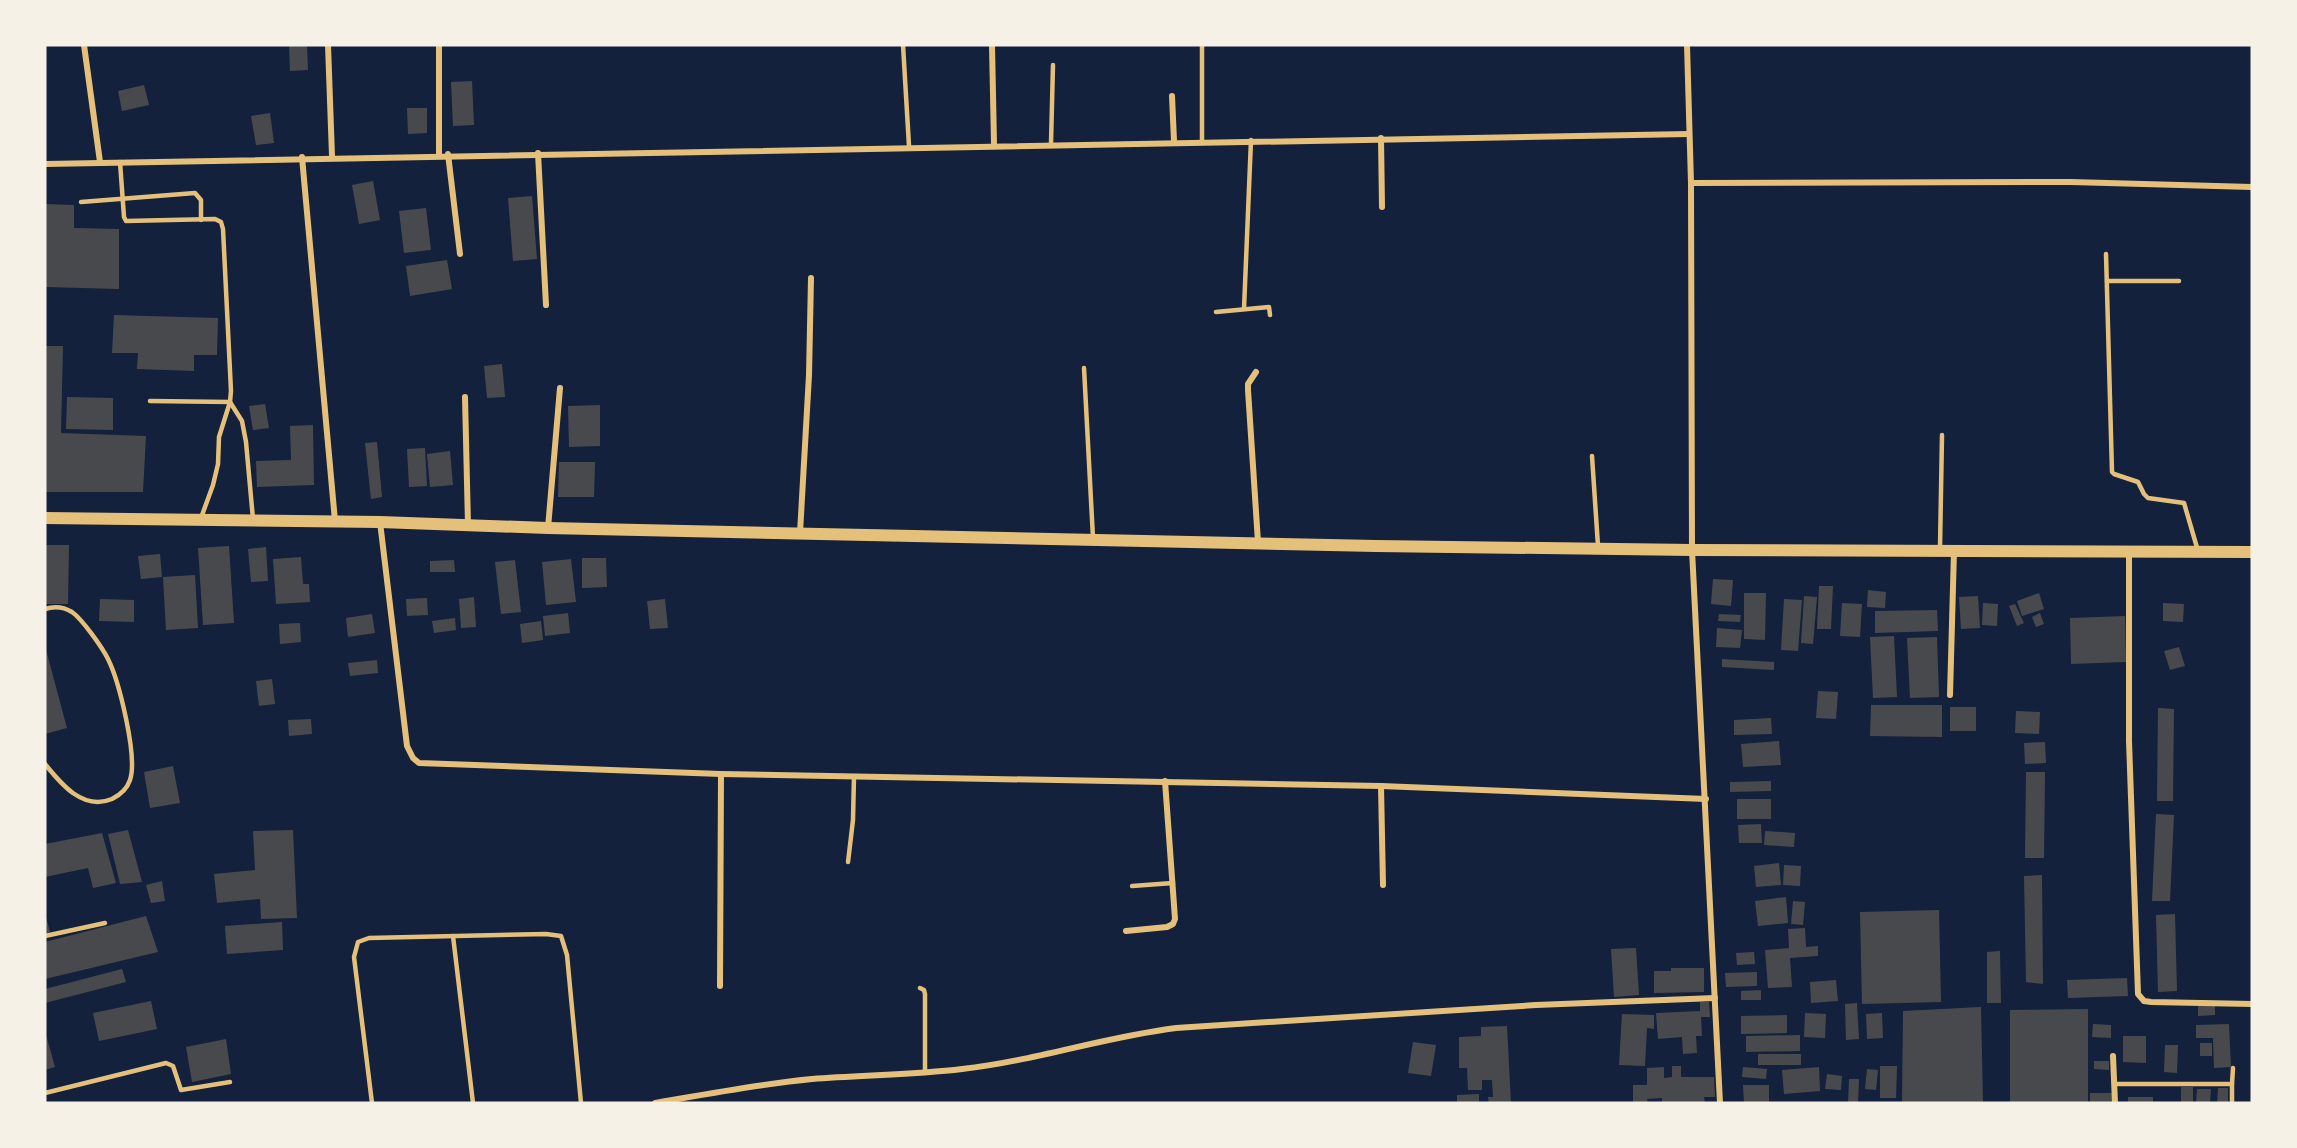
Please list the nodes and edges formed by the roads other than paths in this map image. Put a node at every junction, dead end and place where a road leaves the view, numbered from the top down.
1 (84, 45) edge
2 (328, 45) edge
3 (903, 45) edge
4 (992, 45) edge
5 (1202, 45) edge
6 (1687, 45) edge
7 (439, 46) edge
8 (1053, 64) dead end
9 (1172, 96) dead end
10 (1689, 134) junction
11 (1381, 138) junction
12 (1251, 140) junction
13 (1174, 141) junction
14 (1202, 141) junction
15 (1052, 143) junction
16 (994, 144) junction
17 (909, 146) junction
18 (538, 153) junction
19 (439, 154) junction
20 (448, 154) junction
21 (332, 156) junction
22 (302, 157) junction
23 (100, 162) junction
24 (120, 162) junction
25 (45, 164) edge
26 (1691, 183) junction
27 (2252, 187) edge
28 (122, 197) junction
29 (81, 202) dead end
30 (1382, 207) dead end
31 (201, 220) junction
32 (460, 254) dead end
33 (2106, 254) dead end
34 (811, 278) dead end
35 (2107, 281) junction
36 (2179, 281) dead end
37 (546, 305) dead end
38 (1244, 309) junction
39 (1216, 312) dead end
40 (1270, 315) dead end
41 (1084, 368) dead end
42 (1256, 372) dead end
43 (561, 388) dead end
44 (465, 397) dead end
45 (150, 401) dead end
46 (230, 402) junction
47 (1942, 435) dead end
48 (1592, 456) dead end
49 (45, 518) edge
50 (200, 520) junction
51 (253, 520) junction
52 (335, 521) junction
53 (380, 522) junction
54 (468, 525) junction
55 (548, 528) junction
56 (800, 533) junction
57 (1093, 540) junction
58 (1258, 542) junction
59 (1598, 549) junction
60 (1692, 550) junction
61 (1940, 551) junction
62 (1954, 551) junction
63 (2198, 551) junction
64 (2129, 552) junction
65 (2252, 552) edge
66 (45, 609) edge
67 (1950, 695) dead end
68 (45, 764) edge
69 (721, 774) junction
70 (854, 776) junction
71 (1165, 781) junction
72 (1381, 786) junction
73 (1706, 799) junction
74 (848, 862) dead end
75 (1173, 883) junction
76 (1383, 885) dead end
77 (1132, 886) dead end
78 (105, 923) dead end
79 (1126, 931) dead end
80 (45, 936) edge
81 (453, 936) junction
82 (720, 986) dead end
83 (920, 988) dead end
84 (1715, 998) junction
85 (2252, 1004) edge
86 (2113, 1056) dead end
87 (2233, 1068) dead end
88 (925, 1072) junction
89 (230, 1082) dead end
90 (2114, 1084) junction
91 (2232, 1084) junction
92 (45, 1093) edge
93 (372, 1103) edge
94 (473, 1103) edge
95 (581, 1103) edge
96 (655, 1103) edge
97 (1720, 1103) edge
98 (2115, 1103) edge
99 (2232, 1103) edge

1 - 23 street
2 - 21 street
3 - 17 lane
4 - 16 street
5 - 14 lane
6 - 10 street
7 - 19 street
8 - 15 lane
9 - 13 street
10 - 11 street
10 - 26 street
11 - 12 street
11 - 30 street
12 - 14 street
12 - 38 lane
13 - 14 street
13 - 15 street
15 - 16 street
16 - 17 street
17 - 18 street
18 - 20 street
18 - 37 street
19 - 20 street
19 - 21 street
20 - 32 street
21 - 22 street
22 - 24 street
22 - 52 street
23 - 24 street
23 - 25 street
24 - 28 lane
26 - 27 street
26 - 60 street
28 - 29 lane
28 - 31 lane
28 - 31 lane
31 - 46 lane
33 - 35 lane
34 - 56 street
35 - 36 lane
35 - 63 lane
38 - 39 lane
38 - 40 lane
41 - 57 lane
42 - 58 street
43 - 55 street
44 - 54 street
45 - 46 lane
46 - 50 lane
46 - 51 lane
47 - 61 lane
48 - 59 lane
49 - 50 main road
50 - 51 main road
51 - 52 main road
52 - 53 main road
53 - 54 main road
53 - 69 street
54 - 55 main road
55 - 56 main road
56 - 57 main road
57 - 58 main road
58 - 59 main road
59 - 60 main road
60 - 61 main road
60 - 73 street
61 - 62 main road
62 - 64 main road
62 - 67 street
63 - 64 main road
63 - 65 main road
64 - 85 street
66 - 68 lane
69 - 70 street
69 - 82 street
70 - 71 street
70 - 74 lane
71 - 72 street
71 - 75 street
72 - 73 street
72 - 76 street
73 - 84 street
75 - 77 lane
75 - 79 street
78 - 80 lane
81 - 93 lane
81 - 94 lane
81 - 95 lane
83 - 88 lane
84 - 88 street
84 - 97 street
86 - 90 street
87 - 91 lane
88 - 96 street
89 - 92 lane
90 - 91 lane
90 - 98 street
91 - 99 lane

